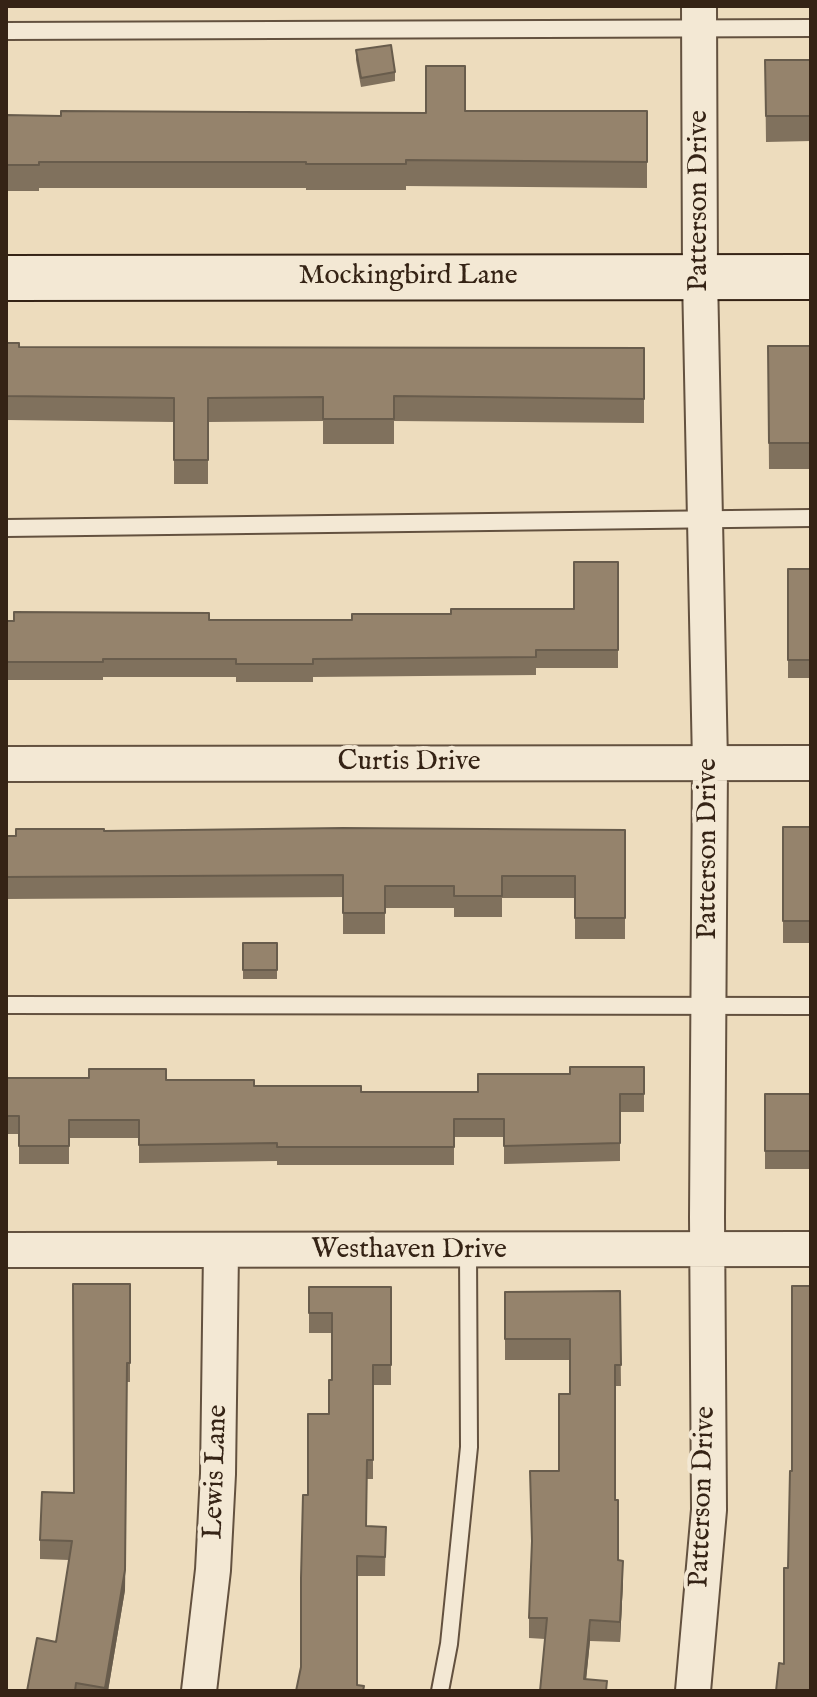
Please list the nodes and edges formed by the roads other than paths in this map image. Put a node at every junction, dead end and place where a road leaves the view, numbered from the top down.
1 (699, 17) edge
2 (811, 28) edge
3 (6, 31) edge
4 (700, 277) junction
5 (811, 277) edge
6 (6, 278) edge
7 (705, 518) junction
8 (811, 518) edge
9 (6, 528) edge
10 (710, 763) junction
11 (811, 763) edge
12 (6, 764) edge
13 (6, 1005) edge
14 (708, 1006) junction
15 (811, 1006) edge
16 (811, 1249) edge
17 (6, 1250) edge
18 (707, 1250) junction
19 (221, 1251) junction
20 (468, 1251) junction
21 (199, 1691) edge
22 (440, 1691) edge
23 (693, 1691) edge

1 - 2 lane
1 - 3 lane
1 - 4 street, Patterson Drive
4 - 5 main road, Mockingbird Lane
4 - 6 main road, Mockingbird Lane
4 - 7 street, Patterson Drive
7 - 8 lane
7 - 9 lane
7 - 10 street, Patterson Drive
10 - 11 street, Curtis Drive
10 - 12 street, Curtis Drive
10 - 14 street, Patterson Drive
13 - 14 lane
14 - 15 lane
14 - 18 street, Patterson Drive
16 - 18 street, Westhaven Drive
17 - 19 street, Westhaven Drive
18 - 20 street, Westhaven Drive
18 - 23 street, Patterson Drive
19 - 20 street, Westhaven Drive
19 - 21 street, Lewis Lane
20 - 22 lane

